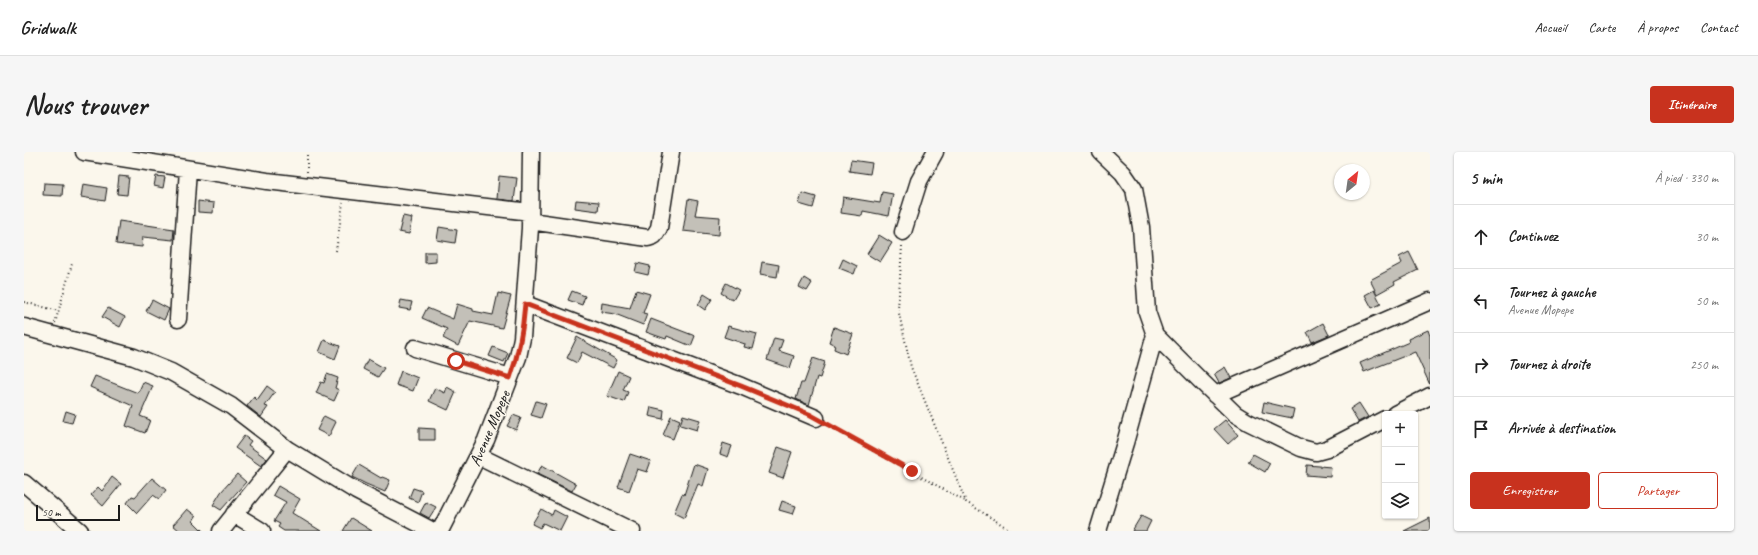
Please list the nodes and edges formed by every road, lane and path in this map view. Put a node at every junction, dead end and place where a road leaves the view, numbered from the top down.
1 (85, 152) edge
2 (307, 152) edge
3 (531, 152) edge
4 (671, 152) edge
5 (935, 152) edge
6 (1101, 152) edge
7 (188, 168) junction
8 (306, 186) junction
9 (345, 190) junction
10 (530, 217) junction
11 (903, 232) joint
12 (336, 251) dead end
13 (72, 264) dead end
14 (1430, 301) edge
15 (24, 302) edge
16 (525, 304) junction
17 (59, 311) junction
18 (178, 319) dead end
19 (24, 327) edge
20 (52, 334) junction
21 (1155, 335) junction
22 (415, 348) dead end
23 (510, 378) junction
24 (1215, 395) junction
25 (1430, 396) edge
26 (1401, 411) edge
27 (816, 418) joint
28 (1382, 421) edge
29 (287, 449) junction
30 (479, 456) junction
31 (24, 483) edge
32 (966, 502) junction
33 (234, 514) junction
34 (80, 531) edge
35 (222, 531) edge
36 (262, 531) edge
37 (432, 531) edge
38 (440, 531) edge
39 (632, 531) edge
40 (1012, 531) edge
41 (1098, 531) edge

1 - 7 street
2 - 8 path
3 - 10 street, Avenue Mopepe
4 - 10 street
5 - 11 street
6 - 21 street
7 - 8 street
7 - 18 street
8 - 9 street
9 - 10 street
9 - 12 path
10 - 16 street, Avenue Mopepe
11 - 32 path
13 - 17 path
14 - 24 street
15 - 17 path
16 - 23 street, Avenue Mopepe
16 - 27 street
17 - 20 path
19 - 20 street
20 - 29 street
21 - 24 street
21 - 41 street
22 - 23 street
23 - 30 street, Avenue Mopepe
24 - 28 street
25 - 26 street
27 - 32 path
29 - 33 street
29 - 37 street
30 - 38 street, Avenue Mopepe
30 - 39 street
31 - 34 street
32 - 40 path
33 - 35 street
33 - 36 street

